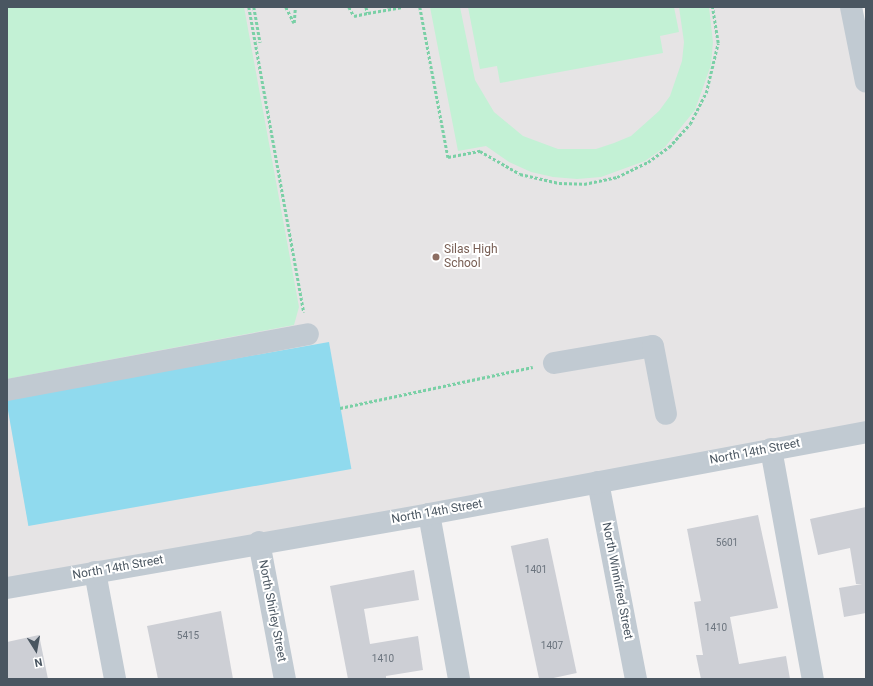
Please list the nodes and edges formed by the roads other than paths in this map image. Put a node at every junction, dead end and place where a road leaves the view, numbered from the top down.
1 (851, 7) edge
2 (866, 82) edge
3 (308, 334) road end
4 (554, 363) road end
5 (7, 390) edge
6 (666, 414) dead end
7 (866, 432) edge
8 (771, 450) junction
9 (598, 482) junction
10 (429, 514) junction
11 (259, 542) junction
12 (95, 572) junction
13 (7, 588) edge
14 (115, 679) edge
15 (285, 679) edge
16 (459, 679) edge
17 (636, 679) edge
18 (813, 679) edge

1 - 2 street
3 - 5 street
4 - 6 street
7 - 8 street, North 14th Street
8 - 9 street, North 14th Street
8 - 18 street
9 - 10 street, North 14th Street
9 - 17 street, North Winnifred Street
10 - 11 street, North 14th Street
10 - 16 street
11 - 12 street, North 14th Street
11 - 15 street, North Shirley Street
12 - 13 street, North 14th Street
12 - 14 street

